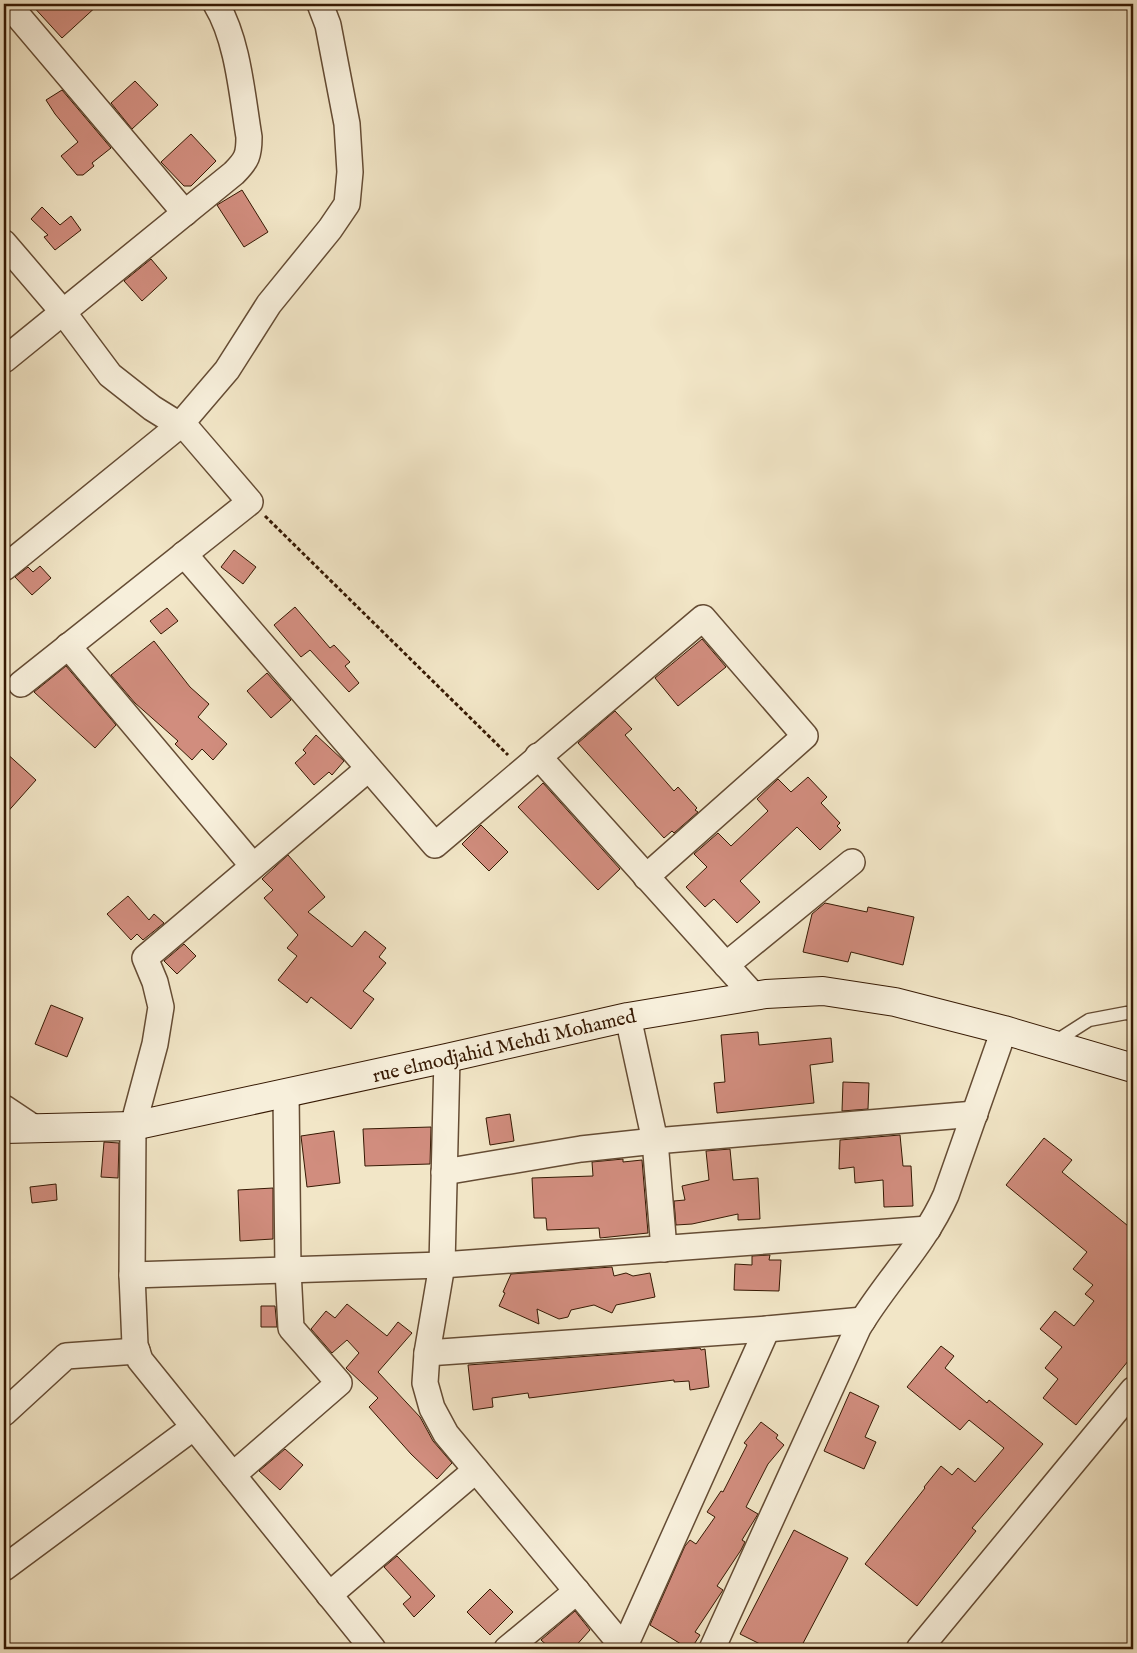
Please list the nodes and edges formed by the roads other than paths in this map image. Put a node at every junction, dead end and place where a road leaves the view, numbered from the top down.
1 (8, 4) edge
2 (216, 4) edge
3 (320, 4) edge
4 (186, 213) junction
5 (4, 243) edge
6 (64, 312) junction
7 (4, 360) edge
8 (180, 425) junction
9 (184, 554) junction
10 (4, 568) edge
11 (68, 646) junction
12 (21, 684) dead end
13 (530, 763) junction
14 (368, 768) junction
15 (852, 862) dead end
16 (253, 866) junction
17 (646, 877) junction
18 (726, 965) junction
19 (754, 996) junction
20 (1133, 1014) edge
21 (628, 1016) junction
22 (1004, 1030) junction
23 (1052, 1044) junction
24 (447, 1058) junction
25 (1133, 1068) edge
26 (286, 1094) junction
27 (4, 1108) edge
28 (974, 1114) junction
29 (133, 1126) junction
30 (34, 1128) junction
31 (4, 1129) edge
32 (655, 1141) junction
33 (444, 1172) junction
34 (928, 1229) junction
35 (664, 1249) junction
36 (442, 1265) junction
37 (288, 1270) junction
38 (132, 1275) junction
39 (862, 1320) junction
40 (767, 1329) junction
41 (137, 1351) junction
42 (427, 1353) junction
43 (1133, 1390) edge
44 (4, 1413) edge
45 (194, 1427) junction
46 (476, 1470) junction
47 (232, 1475) junction
48 (4, 1568) edge
49 (577, 1591) junction
50 (329, 1595) junction
51 (624, 1648) edge
52 (373, 1649) edge
53 (507, 1649) edge
54 (712, 1649) edge
55 (919, 1649) edge

1 - 4 street
2 - 4 street
3 - 8 street
4 - 6 street
5 - 6 street
6 - 7 street
6 - 8 street
8 - 9 street
8 - 10 street
9 - 11 street
9 - 14 street
11 - 12 street
11 - 16 street
13 - 14 street
13 - 17 street
13 - 17 street
14 - 16 street
15 - 18 street
16 - 29 street
17 - 18 street
18 - 19 street
19 - 21 main road, rue elmodjahid Mehdi Mohamed
19 - 22 main road, rue elmodjahid Mehdi Mohamed
20 - 23 lane
21 - 24 main road, rue elmodjahid Mehdi Mohamed
21 - 32 street
22 - 23 main road, rue elmodjahid Mehdi Mohamed
22 - 28 street
23 - 25 main road, rue elmodjahid Mehdi Mohamed
24 - 26 main road, rue elmodjahid Mehdi Mohamed
24 - 33 street
26 - 29 main road, rue elmodjahid Mehdi Mohamed
26 - 37 street
27 - 30 street
28 - 32 street
28 - 34 street
29 - 30 main road, rue elmodjahid Mehdi Mohamed
29 - 38 street
30 - 31 main road, rue elmodjahid Mehdi Mohamed
32 - 33 street
32 - 35 street
33 - 36 street
34 - 35 street
34 - 39 street
35 - 36 street
36 - 37 street
36 - 42 street
37 - 38 street
37 - 47 street
38 - 41 street
39 - 40 street
39 - 54 street
40 - 42 street
40 - 51 street
41 - 44 street
41 - 45 street
42 - 46 street
43 - 55 street
45 - 47 street
45 - 48 street
46 - 49 street
46 - 50 street
47 - 50 street
49 - 51 street
49 - 53 street
50 - 52 street

